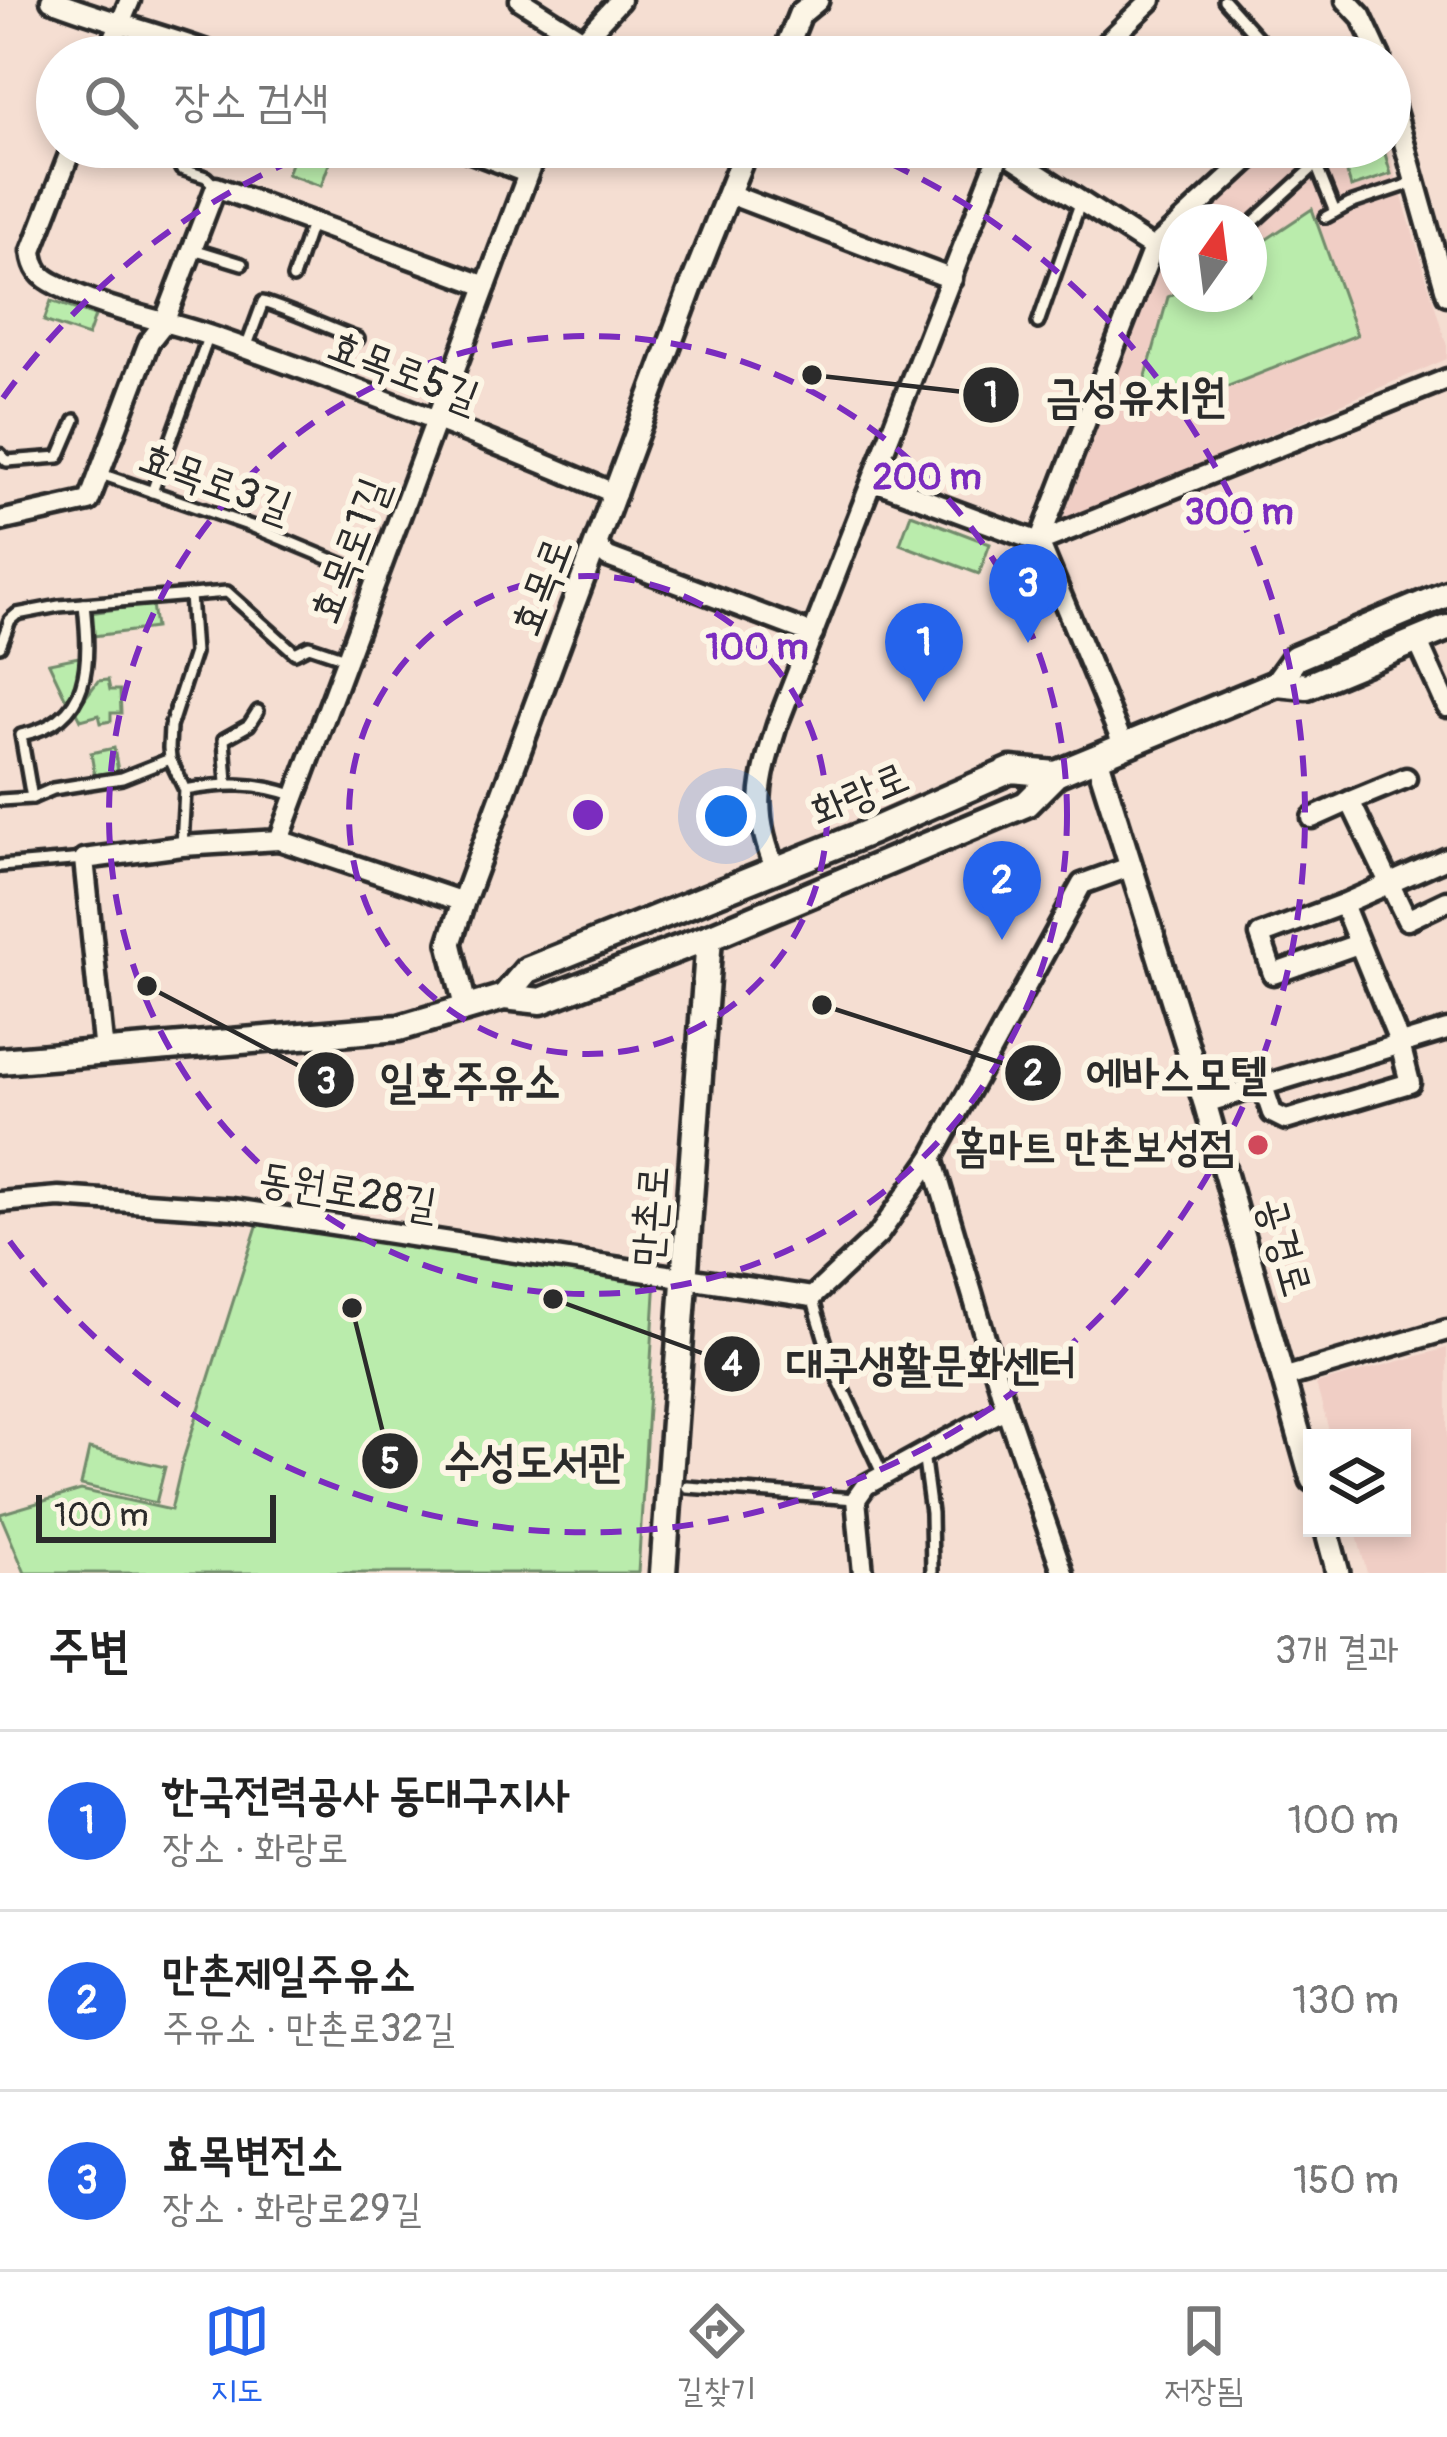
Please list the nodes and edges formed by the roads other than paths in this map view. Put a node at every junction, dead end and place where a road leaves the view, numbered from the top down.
1 (51, 0) edge
2 (130, 0) edge
3 (520, 0) edge
4 (620, 0) edge
5 (1151, 0) edge
6 (1224, 0) edge
7 (1346, 0) edge
8 (801, 5) edge
9 (118, 26) junction
10 (114, 36) edge
11 (168, 36) edge
12 (564, 36) edge
13 (589, 36) edge
14 (790, 36) edge
15 (1114, 36) edge
16 (1256, 36) edge
17 (1369, 36) edge
18 (64, 168) edge
19 (181, 168) edge
20 (516, 168) edge
21 (529, 168) edge
22 (740, 168) edge
23 (994, 168) edge
24 (1031, 168) edge
25 (1239, 168) edge
26 (1313, 168) edge
27 (1317, 168) edge
28 (1411, 168) edge
29 (527, 173) junction
30 (1415, 182) junction
31 (216, 187) junction
32 (729, 194) junction
33 (1081, 201) junction
34 (1201, 204) edge
35 (1267, 210) edge
36 (312, 221) junction
37 (1159, 243) edge
38 (1154, 248) junction
39 (193, 249) junction
40 (242, 264) dead end
41 (293, 278) dead end
42 (952, 279) junction
43 (486, 286) junction
44 (1447, 295) edge
45 (164, 323) junction
46 (1038, 323) dead end
47 (209, 335) junction
48 (358, 339) dead end
49 (246, 348) junction
50 (1447, 380) edge
51 (436, 419) junction
52 (75, 420) dead end
53 (0, 454) edge
54 (99, 473) junction
55 (875, 481) junction
56 (152, 492) junction
57 (616, 494) junction
58 (0, 521) edge
59 (1039, 542) junction
60 (597, 547) junction
61 (376, 578) junction
62 (1447, 594) edge
63 (190, 595) junction
64 (84, 604) junction
65 (1447, 628) edge
66 (813, 634) junction
67 (1417, 640) junction
68 (0, 646) edge
69 (345, 658) junction
70 (1277, 682) junction
71 (1447, 707) edge
72 (258, 711) dead end
73 (1124, 747) junction
74 (1097, 758) junction
75 (170, 759) junction
76 (1056, 774) junction
77 (1406, 778) dead end
78 (226, 783) junction
79 (185, 790) junction
80 (296, 796) junction
81 (32, 798) junction
82 (0, 800) edge
83 (1350, 801) junction
84 (1312, 818) dead end
85 (279, 840) junction
86 (182, 846) junction
87 (1447, 858) edge
88 (85, 859) junction
89 (0, 866) edge
90 (1132, 866) junction
91 (776, 870) junction
92 (1391, 883) junction
93 (1447, 901) edge
94 (463, 902) junction
95 (1343, 904) junction
96 (709, 937) junction
97 (1358, 944) junction
98 (504, 998) junction
99 (466, 1009) junction
100 (1447, 1030) edge
101 (1400, 1044) junction
102 (104, 1053) junction
103 (0, 1061) edge
104 (1263, 1086) junction
105 (1205, 1103) junction
106 (932, 1158) junction
107 (0, 1202) edge
108 (684, 1277) junction
109 (812, 1298) junction
110 (1447, 1330) edge
111 (1283, 1378) junction
112 (1006, 1408) junction
113 (1303, 1448) edge
114 (922, 1453) junction
115 (883, 1475) junction
116 (687, 1487) dead end
117 (856, 1499) junction
118 (1328, 1537) edge
119 (663, 1573) edge
120 (863, 1573) edge
121 (932, 1573) edge
122 (1063, 1573) edge
123 (1338, 1573) edge

1 - 9 street
2 - 9 street
3 - 12 street
4 - 13 street
5 - 15 street
6 - 16 lane
7 - 17 street
8 - 14 street
9 - 10 street
9 - 11 street
18 - 45 street, 효목로5길
19 - 31 lane
20 - 29 street
21 - 29 street, 효목로1길
22 - 32 street, 효목로
23 - 42 street
24 - 33 street
25 - 34 street
26 - 35 lane
27 - 30 lane
28 - 30 street
29 - 43 street, 효목로1길
30 - 44 street
31 - 36 street
31 - 39 street
32 - 42 street
32 - 57 street, 효목로
33 - 38 street
33 - 46 lane
36 - 41 lane
36 - 43 street
37 - 38 street
38 - 59 street
39 - 40 lane
39 - 45 street
42 - 55 street
43 - 51 street, 효목로1길
45 - 47 street, 효목로5길
45 - 54 street
47 - 49 street, 효목로5길
47 - 56 lane
48 - 49 lane
49 - 51 street, 효목로5길
50 - 59 street
51 - 57 street, 효목로5길
51 - 61 street, 효목로1길
52 - 53 lane
54 - 56 lane, 효목로3길
54 - 58 street
55 - 59 street
55 - 66 street
56 - 61 lane, 효목로3길
57 - 60 street, 효목로
59 - 73 street
60 - 66 street
60 - 94 street, 효목로
61 - 69 street, 효목로1길
62 - 70 main road, 화랑로
63 - 64 lane
63 - 69 lane
63 - 75 lane
64 - 68 lane
64 - 81 lane
65 - 67 main road, 화랑로
66 - 91 street
67 - 70 main road, 화랑로
67 - 71 street
69 - 80 street, 효목로1길
70 - 73 main road, 화랑로
72 - 78 lane
73 - 74 main road, 화랑로
74 - 76 main road, 화랑로
74 - 90 street, 공경로
75 - 79 lane
75 - 81 lane
76 - 91 main road, 화랑로
76 - 96 main road, 화랑로
77 - 83 street
78 - 79 lane
78 - 80 lane
79 - 86 lane
80 - 85 street, 효목로1길
81 - 82 lane
83 - 84 street
83 - 92 street
85 - 86 street
85 - 94 street
86 - 88 street
87 - 92 street
88 - 89 lane
88 - 102 street
90 - 105 street, 공경로
90 - 106 street
91 - 98 main road, 화랑로
92 - 93 street
92 - 95 street
94 - 99 street, 효목로
95 - 97 street
95 - 97 street
96 - 98 main road, 화랑로
96 - 108 main road, 만촌로
97 - 101 street
98 - 99 main road, 화랑로
99 - 102 main road, 화랑로
100 - 101 street
101 - 104 street
101 - 104 street
102 - 103 main road, 화랑로
104 - 105 street
105 - 111 street, 공경로
106 - 109 street
106 - 112 street
107 - 108 street, 동원로28길
108 - 109 street, 동원로28길
108 - 119 main road, 만촌로
109 - 115 lane
110 - 111 street
111 - 113 street, 공경로
112 - 114 street
112 - 122 street
114 - 115 street
114 - 121 lane
115 - 117 street
116 - 117 lane
117 - 120 street
118 - 123 street

